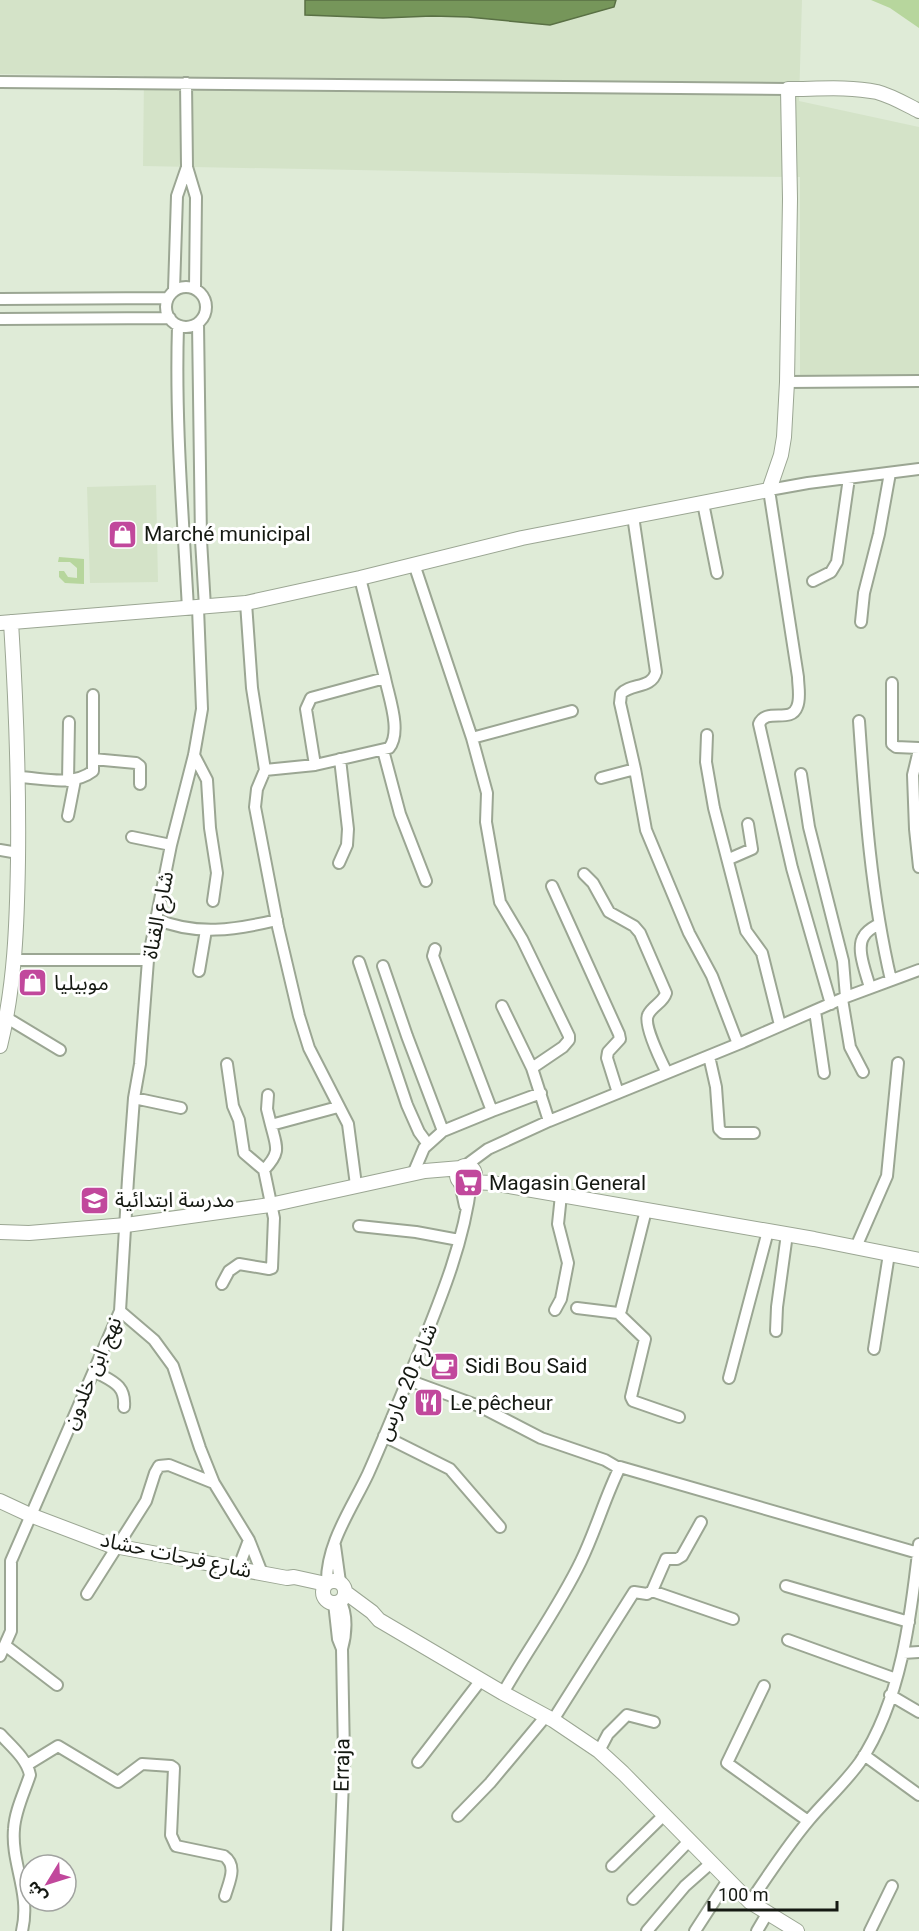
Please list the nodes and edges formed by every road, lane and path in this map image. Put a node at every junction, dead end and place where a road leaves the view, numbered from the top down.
1 (0, 82) edge
2 (186, 83) junction
3 (788, 89) junction
4 (919, 111) edge
5 (187, 167) junction
6 (195, 288) junction
7 (171, 294) junction
8 (0, 299) edge
9 (0, 319) edge
10 (174, 322) junction
11 (198, 323) junction
12 (919, 381) edge
13 (787, 382) junction
14 (919, 470) edge
15 (890, 473) junction
16 (849, 478) junction
17 (769, 490) junction
18 (703, 503) junction
19 (633, 516) junction
20 (414, 564) junction
21 (717, 573) dead end
22 (360, 578) junction
23 (813, 581) dead end
24 (246, 603) junction
25 (197, 608) junction
26 (861, 622) dead end
27 (6, 623) edge
28 (385, 678) junction
29 (892, 683) dead end
30 (93, 695) dead end
31 (572, 711) dead end
32 (859, 721) dead end
33 (69, 722) dead end
34 (706, 735) dead end
35 (472, 738) junction
36 (919, 749) edge
37 (383, 750) junction
38 (194, 755) junction
39 (93, 759) junction
40 (340, 759) junction
41 (315, 765) junction
42 (635, 769) junction
43 (265, 770) junction
44 (801, 774) dead end
45 (19, 777) junction
46 (601, 778) dead end
47 (71, 781) junction
48 (140, 784) dead end
49 (68, 816) dead end
50 (748, 824) dead end
51 (132, 837) dead end
52 (171, 845) junction
53 (0, 850) edge
54 (18, 853) junction
55 (729, 860) junction
56 (339, 863) dead end
57 (919, 867) edge
58 (584, 874) dead end
59 (426, 881) dead end
60 (552, 886) dead end
61 (213, 901) dead end
62 (156, 919) junction
63 (277, 920) junction
64 (879, 924) junction
65 (206, 930) junction
66 (435, 949) dead end
67 (15, 960) junction
68 (148, 960) junction
69 (359, 962) dead end
70 (383, 966) dead end
71 (919, 970) edge
72 (199, 971) dead end
73 (891, 980) junction
74 (870, 988) junction
75 (5, 991) edge
76 (844, 998) junction
77 (831, 1004) junction
78 (502, 1006) dead end
79 (815, 1011) junction
80 (7, 1018) junction
81 (780, 1025) junction
82 (738, 1044) junction
83 (0, 1046) edge
84 (60, 1050) dead end
85 (709, 1056) junction
86 (898, 1063) dead end
87 (226, 1064) dead end
88 (532, 1068) junction
89 (824, 1072) dead end
90 (863, 1072) dead end
91 (667, 1073) junction
92 (541, 1093) junction
93 (618, 1093) junction
94 (268, 1095) dead end
95 (134, 1098) junction
96 (338, 1107) junction
97 (181, 1108) dead end
98 (492, 1111) junction
99 (549, 1121) junction
100 (271, 1125) junction
101 (443, 1131) junction
102 (754, 1133) dead end
103 (428, 1143) junction
104 (264, 1170) junction
105 (415, 1174) junction
106 (466, 1176) junction
107 (356, 1185) junction
108 (561, 1195) junction
109 (270, 1204) junction
110 (646, 1210) junction
111 (126, 1225) junction
112 (359, 1226) dead end
113 (768, 1231) junction
114 (0, 1232) edge
115 (787, 1234) junction
116 (459, 1240) junction
117 (856, 1247) junction
118 (889, 1254) junction
119 (919, 1260) edge
120 (222, 1284) dead end
121 (577, 1308) dead end
122 (555, 1310) dead end
123 (120, 1311) junction
124 (618, 1313) junction
125 (776, 1331) dead end
126 (874, 1349) dead end
127 (94, 1371) junction
128 (729, 1378) dead end
129 (408, 1380) junction
130 (124, 1407) dead end
131 (679, 1417) dead end
132 (384, 1436) junction
133 (620, 1467) junction
134 (214, 1483) junction
135 (0, 1501) edge
136 (30, 1515) junction
137 (701, 1522) dead end
138 (500, 1527) dead end
139 (249, 1540) junction
140 (119, 1546) junction
141 (919, 1548) edge
142 (238, 1569) junction
143 (262, 1573) junction
144 (786, 1586) dead end
145 (652, 1591) junction
146 (335, 1592) junction
147 (87, 1594) dead end
148 (733, 1619) dead end
149 (909, 1622) junction
150 (788, 1640) dead end
151 (3, 1651) edge
152 (919, 1652) edge
153 (903, 1653) junction
154 (896, 1679) junction
155 (481, 1680) junction
156 (57, 1685) dead end
157 (764, 1686) dead end
158 (503, 1693) junction
159 (890, 1695) junction
160 (919, 1712) edge
161 (549, 1718) junction
162 (654, 1722) dead end
163 (0, 1734) edge
164 (599, 1751) junction
165 (864, 1755) junction
166 (418, 1761) dead end
167 (27, 1765) junction
168 (919, 1795) edge
169 (664, 1815) junction
170 (458, 1816) dead end
171 (808, 1821) junction
172 (689, 1841) junction
173 (711, 1863) junction
174 (612, 1866) dead end
175 (728, 1880) junction
176 (892, 1886) dead end
177 (225, 1896) dead end
178 (633, 1899) dead end
179 (750, 1902) junction
180 (767, 1914) junction
181 (22, 1931) edge
182 (338, 1931) edge
183 (647, 1931) edge
184 (695, 1931) edge
185 (757, 1931) edge
186 (797, 1931) edge
187 (870, 1931) edge

1 - 2 street
2 - 3 street
2 - 5 street
3 - 4 main road
3 - 13 main road
5 - 6 street
5 - 7 street
6 - 7 street
6 - 11 street
7 - 8 street
7 - 10 street
9 - 10 street
10 - 11 street
10 - 25 street
11 - 25 street
12 - 13 street
13 - 17 main road
14 - 15 street
15 - 16 street
15 - 26 street
16 - 17 street
16 - 23 street
17 - 18 main road
17 - 77 street
18 - 19 main road
18 - 21 street
19 - 20 main road
19 - 42 street
20 - 22 main road
20 - 35 street
22 - 24 main road
22 - 28 street
24 - 25 main road
24 - 43 street
25 - 27 main road
25 - 38 street, شارع القناة
27 - 45 main road
28 - 37 street
28 - 41 street
29 - 36 street
30 - 39 street
31 - 35 street
32 - 64 street
33 - 47 street
34 - 55 street
35 - 88 street
36 - 57 street
37 - 40 street
37 - 59 street
38 - 52 street, شارع القناة
38 - 61 street
39 - 47 street
39 - 48 street
40 - 41 street
40 - 56 street
41 - 43 street
42 - 46 street
42 - 82 street
43 - 63 street
44 - 76 street
45 - 47 street
45 - 54 main road
47 - 49 street
50 - 55 street
51 - 52 street
52 - 62 street, شارع القناة
53 - 54 street
54 - 67 main road
55 - 81 street
58 - 91 street
60 - 93 street
62 - 65 street
62 - 68 street, شارع القناة
63 - 65 street
63 - 96 street
64 - 73 street
64 - 74 street
65 - 72 street
66 - 98 street
67 - 68 street
67 - 75 main road
68 - 95 street, شارع القناة
69 - 103 street
70 - 101 street
71 - 73 street
73 - 74 street
74 - 76 street
75 - 80 main road
76 - 77 street
76 - 90 street
77 - 79 street
78 - 88 street
79 - 81 street
79 - 89 street
80 - 83 main road
80 - 84 street
81 - 82 street
82 - 85 street
85 - 91 street
85 - 102 street
86 - 117 street
87 - 104 street
88 - 92 street
91 - 93 street
92 - 98 street
92 - 99 street
93 - 99 street
94 - 100 street
95 - 97 street
95 - 111 street, شارع القناة
96 - 100 street
96 - 107 street
98 - 101 street
99 - 106 street
100 - 104 street
101 - 103 street
103 - 105 street
104 - 109 street
105 - 106 main road
105 - 107 main road
106 - 108 main road
106 - 116 street, شارع 20 مارس
107 - 109 main road
108 - 110 main road
108 - 122 street
109 - 111 main road
109 - 120 street
110 - 113 main road
110 - 124 street
111 - 114 main road
111 - 123 street, نهج ابن خلدون
112 - 116 street
113 - 115 main road
113 - 128 street
115 - 117 main road
115 - 125 street
116 - 129 street, شارع 20 مارس
117 - 118 main road
118 - 119 main road
118 - 126 street
121 - 124 street
123 - 127 street, نهج ابن خلدون
123 - 134 street
124 - 131 street
127 - 130 street
127 - 136 street, نهج ابن خلدون
129 - 132 street, شارع 20 مارس
129 - 133 street
132 - 138 street
132 - 146 street, شارع 20 مارس
133 - 141 street
133 - 158 street
134 - 139 street
134 - 140 street
135 - 136 main road, شارع فرحات حشاد
136 - 140 main road, شارع فرحات حشاد
136 - 151 street, نهج ابن خلدون
137 - 145 street
139 - 142 street
139 - 143 street
140 - 142 main road, شارع فرحات حشاد
140 - 147 street
141 - 149 street
142 - 143 main road, شارع فرحات حشاد
143 - 146 main road, شارع فرحات حشاد
144 - 149 street
145 - 148 street
145 - 161 street
146 - 155 main road
146 - 182 street, Erraja
149 - 153 street
150 - 154 street
151 - 156 street
152 - 153 street
153 - 154 street
154 - 159 street
155 - 158 main road
155 - 166 street
157 - 171 street
158 - 161 main road
159 - 160 street
159 - 165 street
161 - 164 main road
161 - 170 street
162 - 164 street
163 - 167 street
164 - 169 main road
165 - 168 street
165 - 171 street
167 - 177 street
167 - 181 street
169 - 172 main road
169 - 174 street
171 - 179 street
172 - 173 main road
172 - 178 street
173 - 175 main road
173 - 183 street
175 - 179 main road
175 - 184 street
176 - 187 street
179 - 180 main road
180 - 185 street
180 - 186 main road

